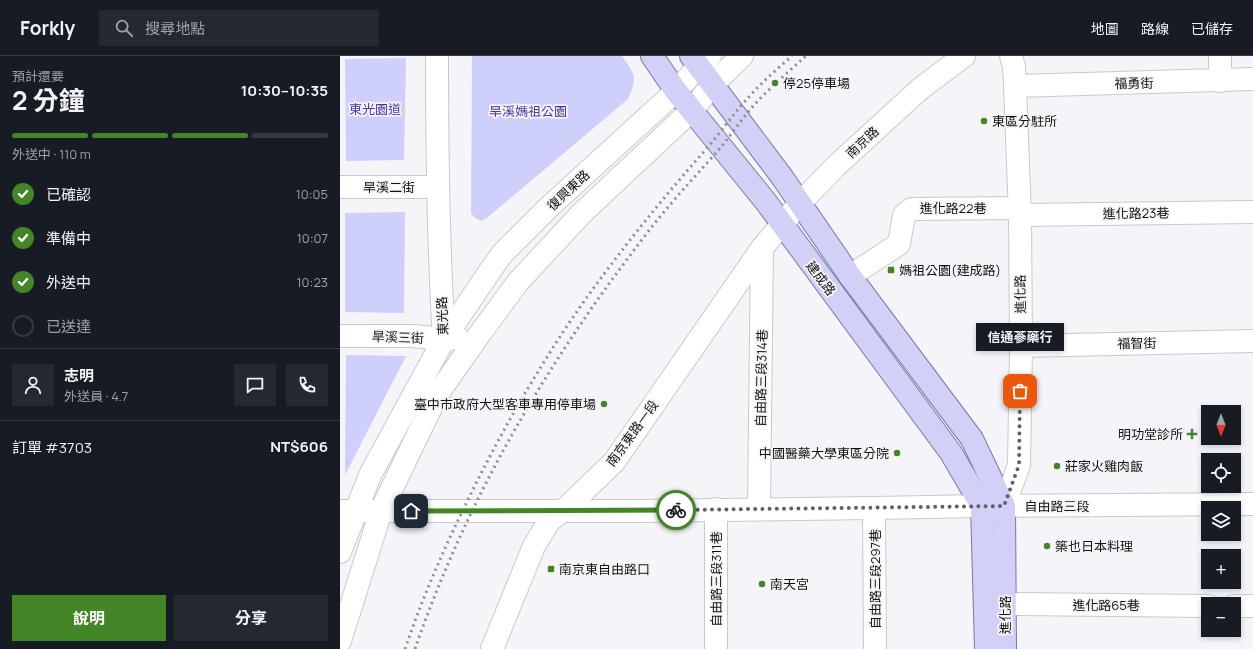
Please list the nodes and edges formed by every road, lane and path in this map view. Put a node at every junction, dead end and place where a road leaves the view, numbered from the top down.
1 (437, 56) edge
2 (652, 56) edge
3 (742, 56) edge
4 (964, 56) edge
5 (1011, 56) edge
6 (1220, 56) edge
7 (700, 59) edge
8 (1253, 79) edge
9 (1220, 81) junction
10 (713, 84) junction
11 (1015, 86) junction
12 (676, 91) junction
13 (692, 110) junction
14 (340, 187) edge
15 (437, 187) junction
16 (800, 203) junction
17 (1020, 211) junction
18 (1253, 212) edge
19 (771, 237) junction
20 (850, 276) junction
21 (479, 335) junction
22 (340, 336) edge
23 (444, 339) junction
24 (1253, 341) edge
25 (1021, 346) junction
26 (1253, 504) edge
27 (982, 506) junction
28 (1004, 506) junction
29 (345, 507) edge
30 (759, 508) junction
31 (874, 508) junction
32 (564, 510) junction
33 (716, 510) junction
34 (381, 511) junction
35 (340, 552) edge
36 (1004, 604) junction
37 (1201, 606) edge
38 (1241, 606) edge
39 (1253, 606) edge
40 (340, 641) edge
41 (492, 649) edge
42 (716, 649) edge
43 (875, 649) edge
44 (986, 649) edge
45 (1005, 649) edge

1 - 15 street, 東光路
2 - 12 main road, 建成路
3 - 10 street, 復興東路
4 - 16 street, 南京路
5 - 11 street, 進化路
6 - 9 street
7 - 10 main road, 建成路
7 - 12 street, 復興東路
8 - 9 street, 福勇街
9 - 11 street, 福勇街
10 - 13 street, 復興東路
10 - 16 main road, 建成路
11 - 17 street, 進化路
12 - 13 main road, 建成路
12 - 23 street, 復興東路
13 - 19 main road, 建成路
13 - 21 street, 復興東路
14 - 15 street, 旱溪二街
15 - 23 street, 東光路
16 - 19 street, 南京路
16 - 20 main road, 建成路
17 - 18 street, 進化路23巷
17 - 20 street, 進化路22巷
17 - 25 street, 進化路
19 - 27 main road, 建成路
19 - 30 street, 自由路三段314巷
19 - 32 street, 南京東路一段
20 - 28 main road, 建成路
21 - 23 street, 旱溪三街
21 - 34 street
22 - 23 street, 旱溪三街
23 - 29 street, 東光路
24 - 25 street, 福智街
25 - 28 street, 進化路
26 - 28 street, 自由路三段
27 - 28 street, 自由路三段
27 - 31 street, 自由路三段
27 - 44 main road, 進化路
28 - 36 main road, 進化路
29 - 34 street, 自由路三段
29 - 35 street, 東光路
30 - 31 street, 自由路三段
30 - 33 street, 自由路三段
31 - 43 street, 自由路三段297巷
32 - 33 street, 自由路三段
32 - 34 street, 自由路三段
32 - 41 street, 南京東路一段
33 - 42 street, 自由路三段311巷
34 - 40 street
36 - 37 street, 進化路65巷
36 - 45 main road, 進化路
38 - 39 street

